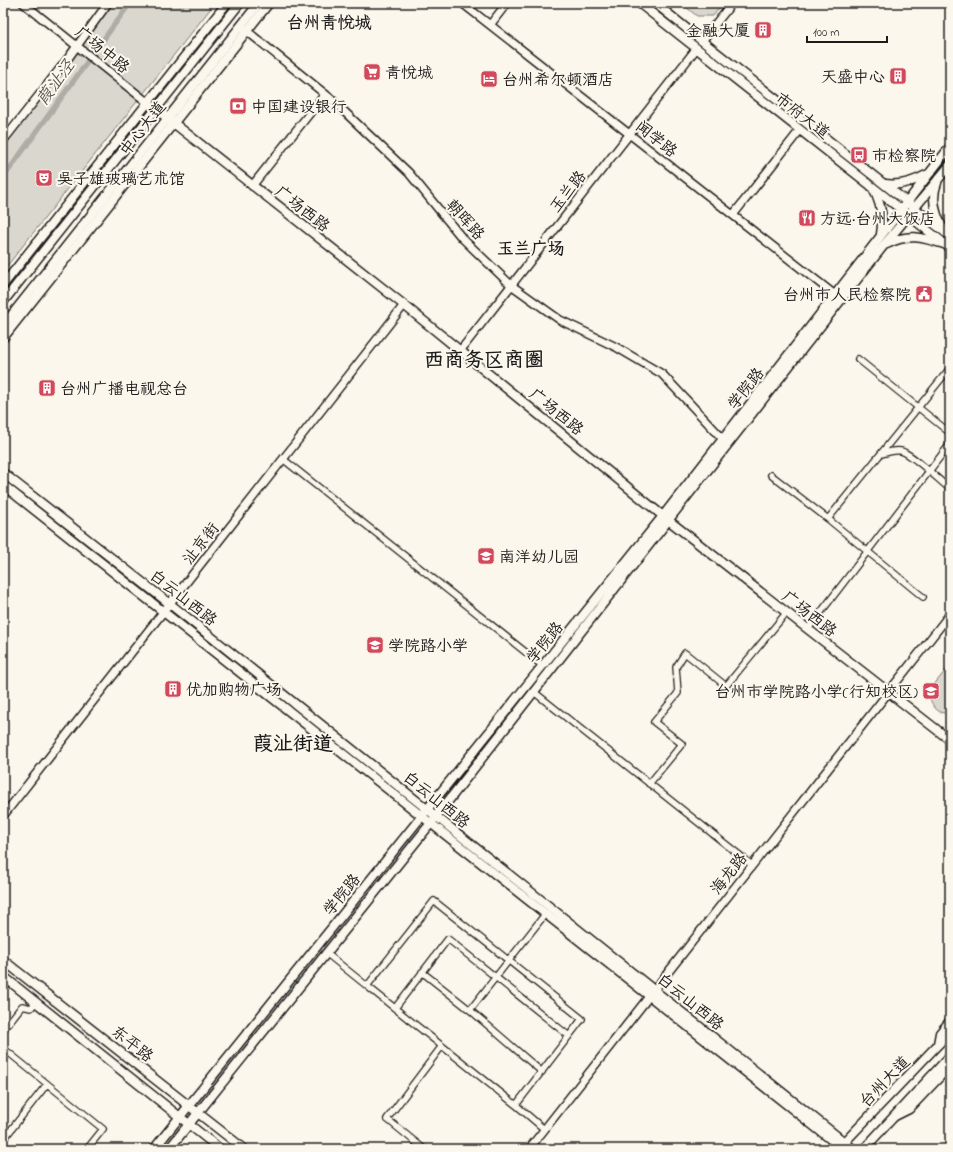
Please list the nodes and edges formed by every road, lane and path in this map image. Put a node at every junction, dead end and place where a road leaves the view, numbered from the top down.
1 (23, 3) edge
2 (108, 3) edge
3 (227, 3) edge
4 (240, 3) edge
5 (259, 3) edge
6 (269, 3) edge
7 (462, 3) edge
8 (507, 3) edge
9 (639, 3) edge
10 (655, 3) edge
11 (732, 3) edge
12 (490, 25) junction
13 (244, 29) junction
14 (702, 41) junction
15 (79, 48) junction
16 (696, 49) junction
17 (325, 94) junction
18 (147, 102) junction
19 (156, 110) junction
20 (170, 121) junction
21 (800, 130) junction
22 (630, 134) junction
23 (3, 141) edge
24 (950, 147) edge
25 (950, 164) edge
26 (928, 174) junction
27 (941, 175) junction
28 (885, 184) junction
29 (252, 186) junction
30 (872, 187) junction
31 (907, 202) junction
32 (915, 208) junction
33 (901, 209) junction
34 (733, 215) junction
35 (909, 216) junction
36 (948, 234) edge
37 (880, 237) junction
38 (884, 245) junction
39 (947, 246) edge
40 (3, 285) edge
41 (511, 285) junction
42 (835, 295) junction
43 (3, 302) edge
44 (404, 305) junction
45 (3, 326) edge
46 (3, 338) edge
47 (460, 351) junction
48 (858, 359) dead end
49 (950, 368) edge
50 (918, 408) junction
51 (950, 433) edge
52 (723, 439) junction
53 (950, 444) edge
54 (882, 454) junction
55 (283, 459) junction
56 (930, 472) junction
57 (3, 473) edge
58 (771, 475) dead end
59 (3, 485) edge
60 (950, 489) edge
61 (667, 518) junction
62 (828, 518) junction
63 (868, 552) junction
64 (923, 597) dead end
65 (170, 604) junction
66 (164, 612) junction
67 (787, 612) junction
68 (950, 614) edge
69 (808, 629) junction
70 (542, 666) junction
71 (534, 692) junction
72 (888, 692) junction
73 (950, 740) edge
74 (649, 784) junction
75 (425, 812) junction
76 (3, 816) edge
77 (434, 819) junction
78 (752, 865) junction
79 (546, 913) junction
80 (326, 953) junction
81 (3, 960) edge
82 (508, 961) junction
83 (422, 972) junction
84 (3, 976) edge
85 (495, 978) junction
86 (367, 986) junction
87 (652, 993) junction
88 (36, 1002) junction
89 (395, 1008) junction
90 (470, 1010) junction
91 (950, 1021) edge
92 (3, 1028) edge
93 (950, 1032) edge
94 (569, 1036) junction
95 (938, 1044) junction
96 (442, 1046) junction
97 (3, 1048) edge
98 (950, 1056) edge
99 (950, 1066) edge
100 (542, 1072) junction
101 (47, 1084) junction
102 (189, 1105) junction
103 (516, 1105) junction
104 (198, 1112) junction
105 (894, 1116) junction
106 (180, 1117) junction
107 (189, 1124) junction
108 (544, 1130) junction
109 (3, 1140) edge
110 (841, 1147) edge
111 (87, 1149) edge
112 (154, 1149) edge
113 (169, 1149) edge
114 (220, 1149) edge
115 (244, 1149) edge
116 (424, 1149) edge
117 (529, 1149) edge
118 (853, 1149) edge
119 (864, 1149) edge

1 - 15 street, 广场中路
2 - 15 street
3 - 18 main road
4 - 19 main road, 中心大道
5 - 13 main road, 中心大道
6 - 13 main road
7 - 12 street, 闻学路
8 - 12 street
9 - 16 main road, 市府大道
10 - 14 main road, 市府大道
11 - 14 street
12 - 22 street, 闻学路
13 - 17 street, 朝晖路
13 - 20 main road, 中心大道
14 - 28 main road, 市府大道
15 - 18 street, 广场中路
15 - 23 street
16 - 21 main road, 市府大道
16 - 22 street, 玉兰路
17 - 29 street
17 - 41 street, 朝晖路
18 - 19 main road, 广场西路
18 - 40 main road
19 - 20 main road, 广场西路
19 - 43 main road, 中心大道
20 - 29 main road, 广场西路
20 - 45 main road, 中心大道
20 - 46 main road
21 - 30 main road, 市府大道
21 - 34 street
22 - 34 street, 闻学路
22 - 41 street, 玉兰路
24 - 26 main road, 学院路
25 - 27 main road, 学院路
26 - 28 main road
26 - 31 main road, 学院路
27 - 32 main road, 学院路
27 - 36 main road
28 - 31 main road, 市府大道
29 - 44 main road, 广场西路
30 - 33 main road, 市府大道
30 - 37 main road
31 - 32 main road, 市府大道
31 - 33 main road, 学院路
32 - 35 main road, 学院路
32 - 36 main road, 市府大道
33 - 35 main road, 市府大道
33 - 37 main road, 学院路
34 - 42 street, 闻学路
35 - 38 main road, 学院路
35 - 39 main road, 市府大道
37 - 42 main road, 学院路
38 - 39 main road
38 - 61 main road, 学院路
41 - 47 street, 玉兰路
41 - 52 street, 朝晖路
42 - 52 main road, 学院路
44 - 47 main road, 广场西路
44 - 55 street, 沚京街
47 - 61 main road, 广场西路
48 - 50 street
49 - 50 street
50 - 51 street
50 - 54 street
52 - 61 main road, 学院路
53 - 56 street
54 - 56 street
54 - 62 street
55 - 65 street, 沚京街
55 - 70 street
56 - 60 street
56 - 63 street
57 - 65 main road, 白云山西路
58 - 62 street
59 - 66 main road, 白云山西路
61 - 67 main road, 广场西路
61 - 70 main road, 学院路
61 - 71 main road, 学院路
62 - 63 street
63 - 64 street
63 - 69 street
65 - 66 street, 沚京街
65 - 75 main road, 白云山西路
66 - 75 main road, 白云山西路
66 - 76 street, 沚京街
67 - 69 main road, 广场西路
67 - 74 street
68 - 72 street, 海龙路
69 - 72 main road, 广场西路
70 - 75 main road, 学院路
71 - 74 street
71 - 77 main road, 学院路
72 - 73 main road, 广场西路
72 - 78 street, 海龙路
74 - 78 street
75 - 77 main road, 白云山西路
75 - 102 main road, 学院路
77 - 79 main road, 白云山西路
77 - 80 main road, 学院路
77 - 87 main road, 白云山西路
78 - 87 street, 海龙路
79 - 82 street
79 - 87 main road, 白云山西路
80 - 86 street
80 - 104 main road, 学院路
81 - 102 main road, 东平路
82 - 85 street
82 - 86 street
82 - 94 street
83 - 85 street
83 - 89 street
83 - 90 street
84 - 88 main road, 东平路
85 - 90 street
85 - 94 street
86 - 89 street
87 - 108 street, 海龙路
87 - 110 main road, 白云山西路
88 - 92 street
88 - 106 main road, 东平路
89 - 96 street
90 - 100 street
91 - 95 main road
93 - 95 main road, 台州大道
94 - 100 street
95 - 110 main road, 台州大道
96 - 103 street
96 - 116 street
97 - 101 street
98 - 105 main road, 台州大道
99 - 105 main road
100 - 103 street
101 - 109 street
101 - 111 street
102 - 104 main road, 东平路
102 - 106 main road, 学院路
103 - 108 street
104 - 107 main road, 学院路
104 - 115 main road, 东平路
105 - 119 main road, 台州大道
106 - 107 main road, 东平路
106 - 112 main road, 学院路
107 - 113 main road, 学院路
107 - 114 main road, 东平路
108 - 117 street, 海龙路
110 - 118 main road, 白云山西路

